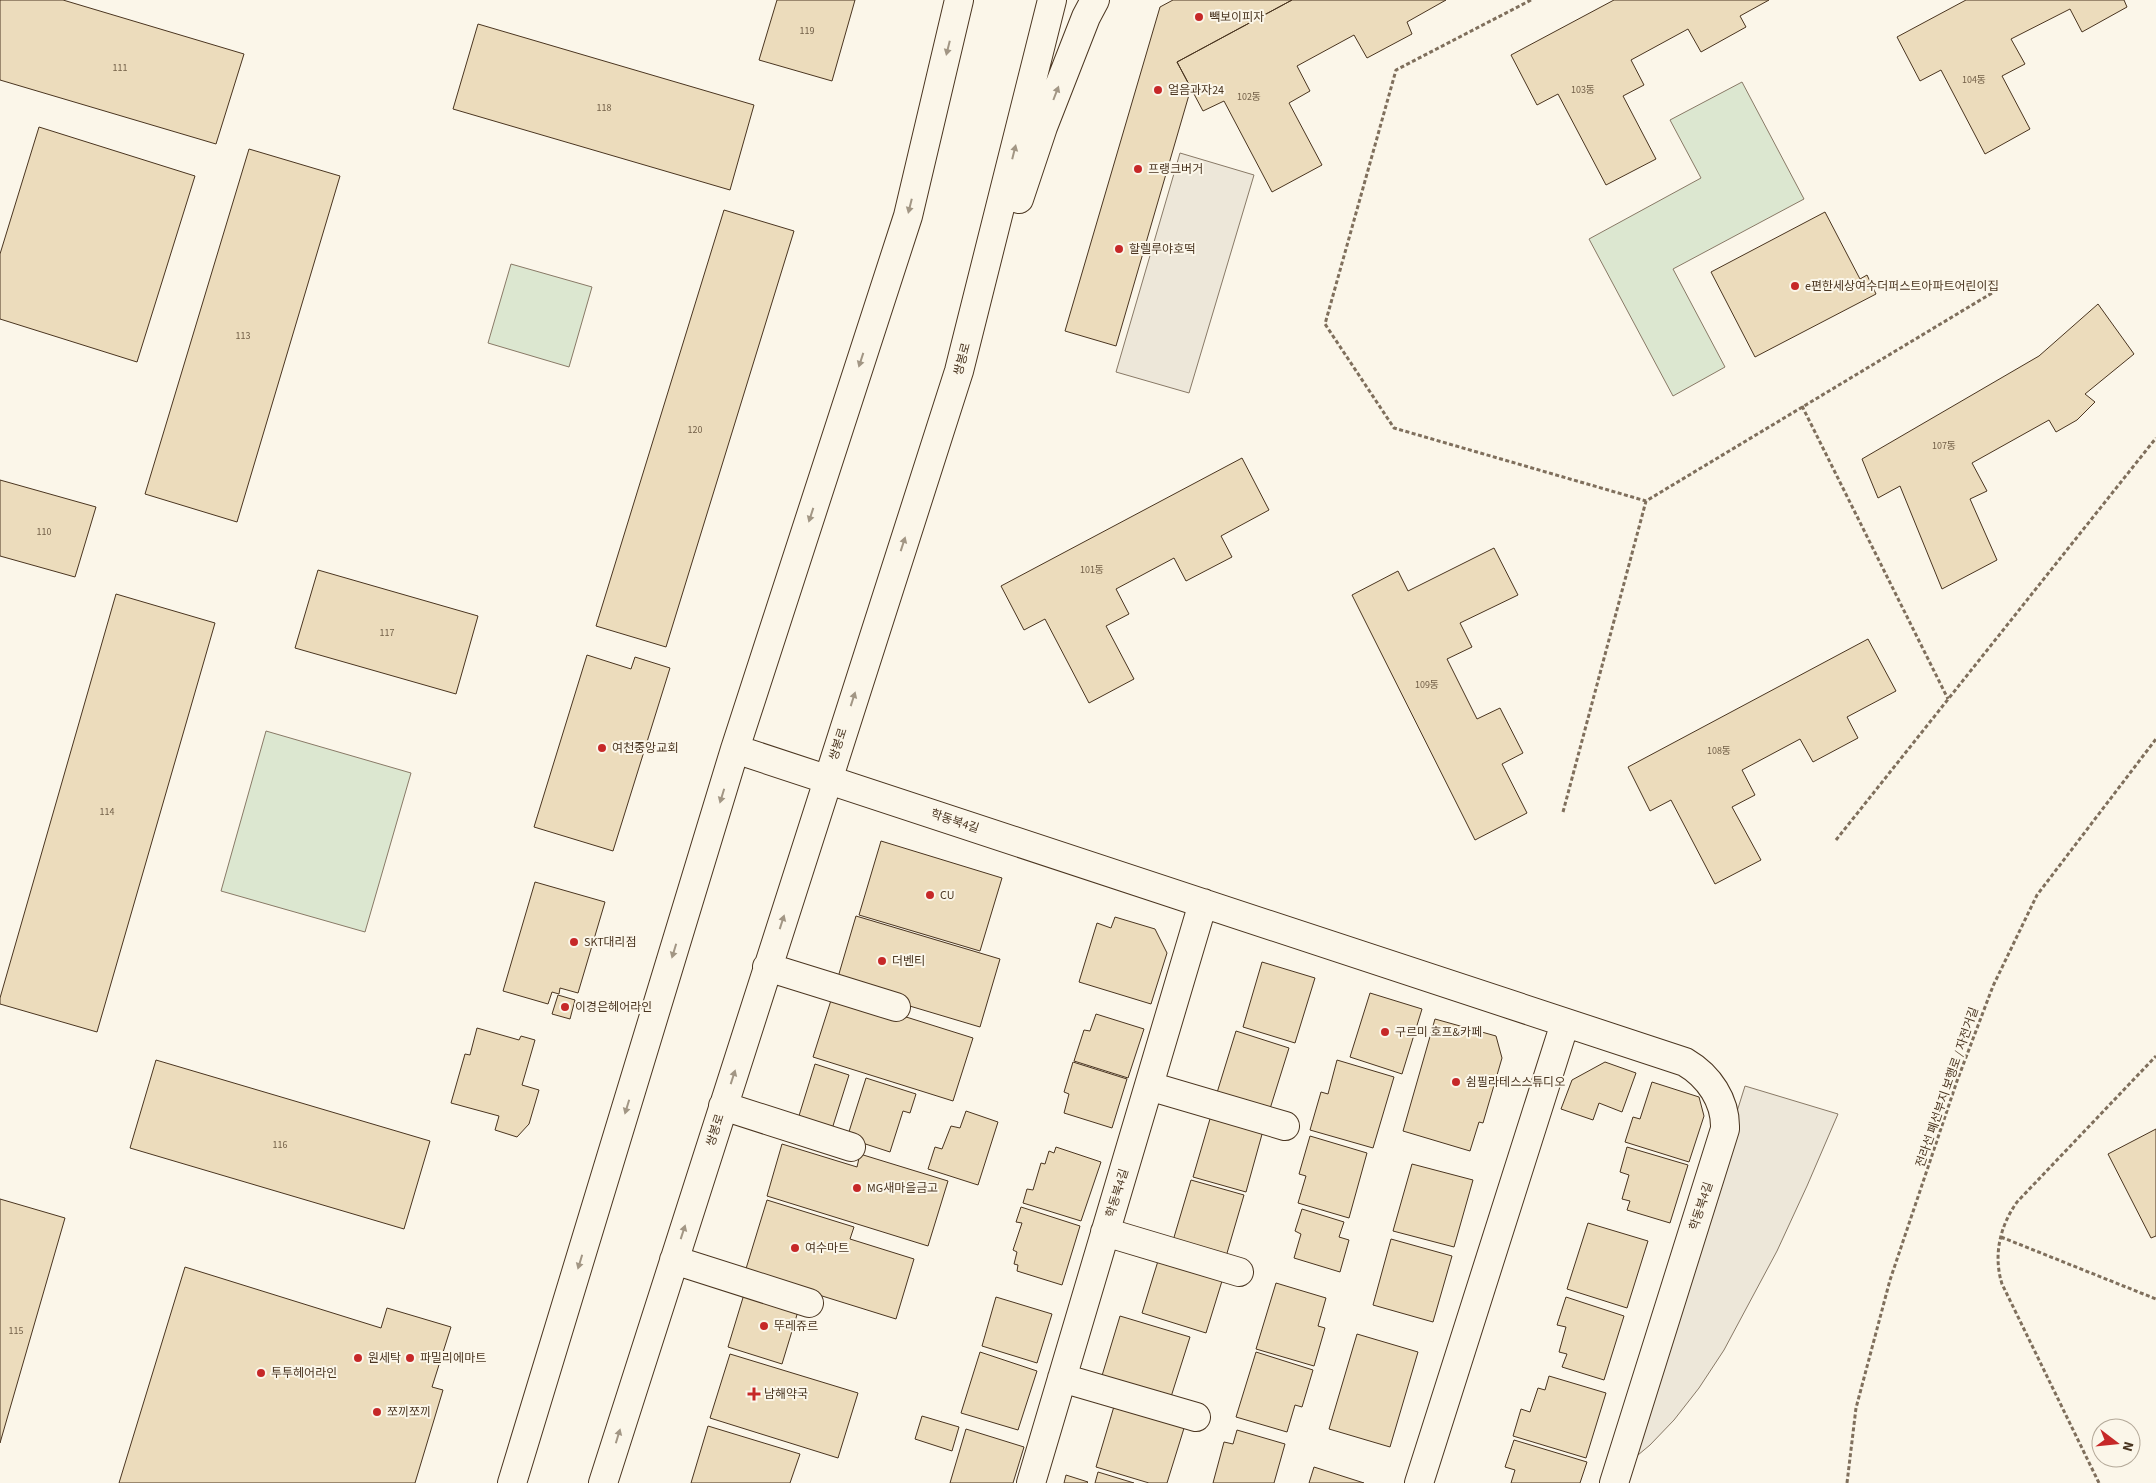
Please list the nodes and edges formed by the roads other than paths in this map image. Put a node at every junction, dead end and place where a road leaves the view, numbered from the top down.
1 (959, 0) edge
2 (1052, 0) edge
3 (1095, 0) edge
4 (959, 371) junction
5 (735, 749) junction
6 (827, 778) junction
7 (1203, 903) junction
8 (768, 967) junction
9 (896, 1007) dead end
10 (1565, 1023) junction
11 (1149, 1086) junction
12 (723, 1106) junction
13 (1285, 1126) dead end
14 (851, 1147) dead end
15 (1105, 1232) junction
16 (674, 1260) junction
17 (1239, 1272) dead end
18 (809, 1303) dead end
19 (1062, 1378) junction
20 (1196, 1417) dead end
21 (512, 1483) edge
22 (603, 1483) edge
23 (1031, 1483) edge
24 (1419, 1483) edge
25 (1614, 1483) edge

1 -> 5 street
4 -> 2 street, 쌍봉로
4 -> 3 street
6 -> 4 street, 쌍봉로
5 - 6 street, 학동북4길
5 -> 21 street
6 - 7 street, 학동북4길
8 -> 6 street, 쌍봉로
7 - 10 street, 학동북4길
7 - 11 street, 학동북4길
8 - 9 street
12 -> 8 street, 쌍봉로
10 - 24 street
10 - 25 street, 학동북4길
11 - 13 street
11 - 15 street, 학동북4길
12 - 14 street
16 -> 12 street, 쌍봉로
15 - 17 street
15 - 19 street, 학동북4길
16 - 18 street
22 -> 16 street, 쌍봉로
19 - 20 street
19 - 23 street, 학동북4길

